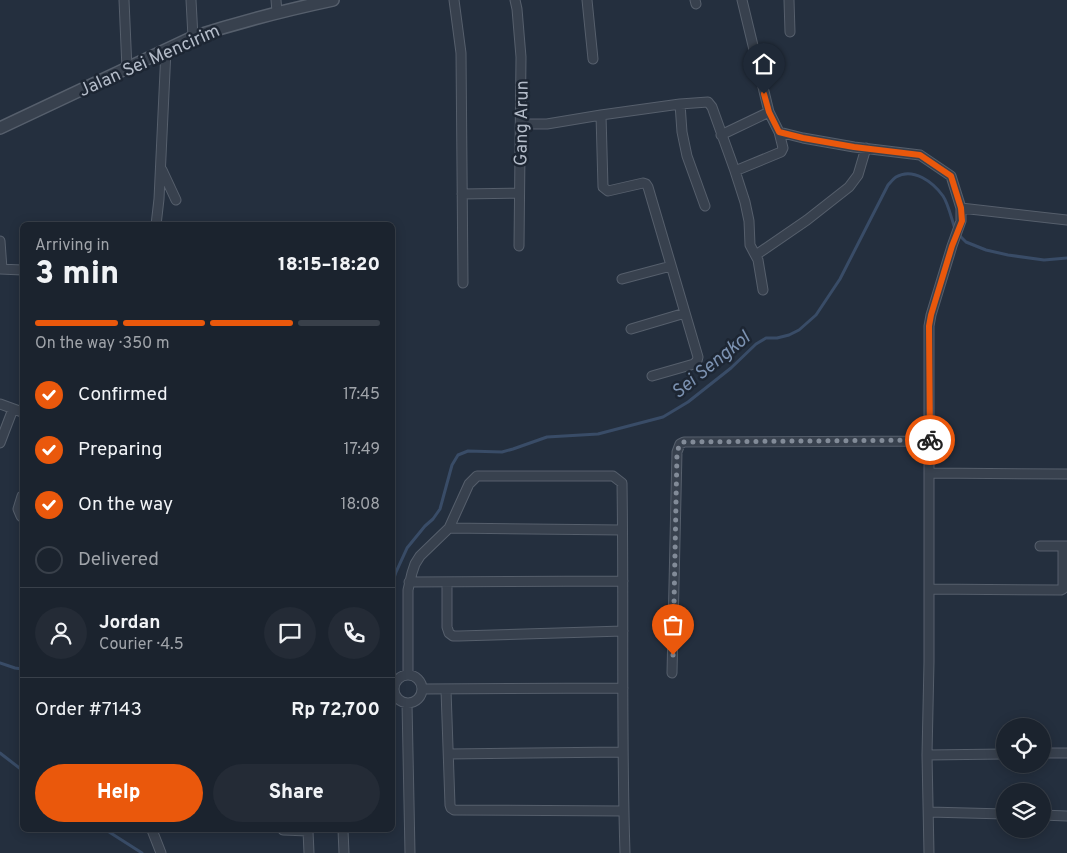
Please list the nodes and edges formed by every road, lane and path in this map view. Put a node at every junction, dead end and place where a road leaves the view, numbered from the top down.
1 (124, 0) edge
2 (191, 0) edge
3 (276, 0) edge
4 (333, 0) edge
5 (454, 0) edge
6 (515, 0) edge
7 (587, 0) edge
8 (742, 0) edge
9 (789, 0) edge
10 (277, 12) junction
11 (790, 32) dead end
12 (193, 37) junction
13 (166, 50) junction
14 (593, 58) dead end
15 (127, 68) junction
16 (680, 104) junction
17 (769, 112) junction
18 (601, 115) junction
19 (521, 124) junction
20 (0, 128) edge
21 (779, 132) junction
22 (721, 135) junction
23 (866, 148) junction
24 (161, 167) junction
25 (735, 171) junction
26 (520, 193) junction
27 (462, 194) junction
28 (176, 200) dead end
29 (705, 206) dead end
30 (961, 208) junction
31 (1067, 220) edge
32 (156, 222) edge
33 (0, 241) edge
34 (519, 246) dead end
35 (756, 255) junction
36 (671, 266) junction
37 (1, 269) edge
38 (20, 270) edge
39 (622, 280) dead end
40 (463, 283) dead end
41 (764, 290) dead end
42 (685, 313) junction
43 (631, 329) dead end
44 (652, 376) dead end
45 (0, 404) edge
46 (13, 408) junction
47 (20, 411) edge
48 (930, 441) junction
49 (0, 443) edge
50 (930, 473) junction
51 (1067, 474) edge
52 (449, 528) junction
53 (622, 530) junction
54 (1040, 546) dead end
55 (1065, 546) edge
56 (623, 581) junction
57 (409, 582) junction
58 (447, 582) junction
59 (929, 588) junction
60 (624, 630) junction
61 (672, 673) dead end
62 (408, 674) junction
63 (395, 683) edge
64 (623, 688) junction
65 (422, 689) junction
66 (446, 690) junction
67 (395, 694) edge
68 (407, 703) junction
69 (622, 752) junction
70 (1051, 753) edge
71 (1067, 753) edge
72 (449, 754) junction
73 (996, 754) edge
74 (927, 756) junction
75 (624, 811) junction
76 (929, 812) junction
77 (996, 814) edge
78 (1051, 815) edge
79 (1067, 816) edge
80 (153, 832) edge
81 (308, 832) edge
82 (343, 832) edge
83 (161, 853) edge
84 (309, 853) edge
85 (344, 853) edge
86 (410, 853) edge
87 (625, 853) edge
88 (929, 853) edge

1 - 15 street
2 - 12 street
3 - 10 street
4 - 10 street, Jalan Sei Mencirim
5 - 27 street
6 - 19 street, Gang Arun
7 - 14 street
8 - 17 street
9 - 11 street
10 - 12 street, Jalan Sei Mencirim
12 - 13 street, Jalan Sei Mencirim
13 - 15 street, Jalan Sei Mencirim
13 - 24 street
15 - 20 street, Jalan Sei Mencirim
16 - 18 street
16 - 22 street
16 - 29 street
17 - 21 street
17 - 22 street
18 - 19 street
18 - 36 street
19 - 26 street, Gang Arun
21 - 23 street
21 - 25 street
22 - 25 street
23 - 30 street
23 - 35 street
24 - 28 street
24 - 32 street
25 - 35 street
26 - 27 street
26 - 34 street, Gang Arun
27 - 40 street
30 - 31 street
30 - 48 street
33 - 37 street
35 - 41 street
36 - 39 street
36 - 42 street
37 - 38 street
42 - 43 street
42 - 44 street
45 - 46 street
46 - 47 street
46 - 49 street
48 - 50 street
48 - 61 street
50 - 51 street
50 - 59 street
52 - 53 street
52 - 53 street
52 - 57 street
53 - 56 street
54 - 55 street
55 - 59 street
56 - 58 street
56 - 60 street
57 - 58 street
57 - 62 street
58 - 60 street
59 - 74 street
60 - 64 street
62 - 63 street
62 - 65 street
64 - 66 street
64 - 69 street
65 - 66 street
65 - 68 street
66 - 72 street
67 - 68 street
68 - 86 street
69 - 72 street
69 - 75 street
70 - 71 street
72 - 75 street
73 - 74 street
74 - 76 street
75 - 87 street
76 - 77 street
76 - 88 street
78 - 79 street
80 - 83 street
81 - 84 street
82 - 85 street

